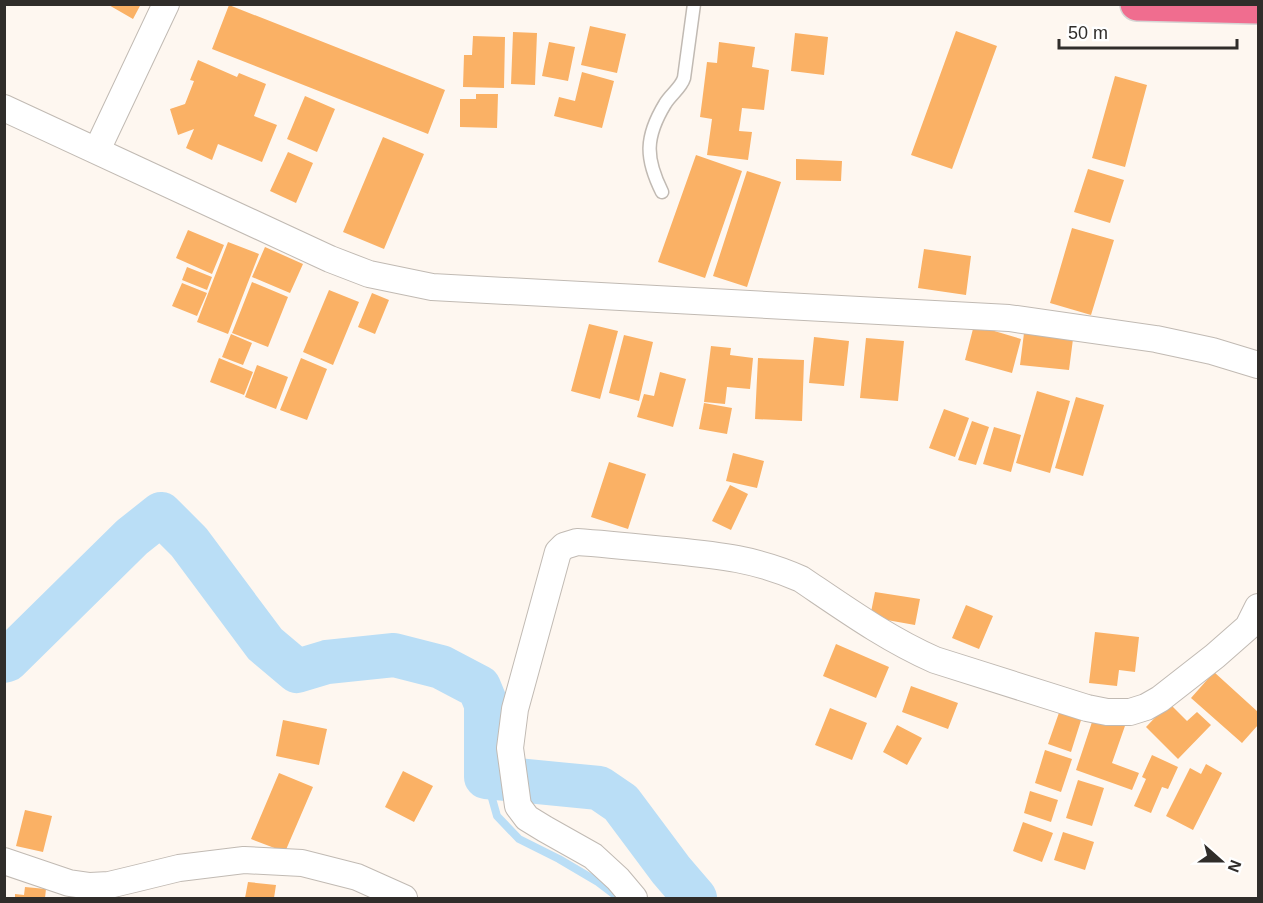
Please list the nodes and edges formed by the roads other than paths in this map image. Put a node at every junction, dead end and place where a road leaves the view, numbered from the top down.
1 (166, 4) edge
2 (694, 4) edge
3 (1137, 4) edge
4 (1258, 7) edge
5 (4, 108) edge
6 (96, 150) junction
7 (662, 192) dead end
8 (1258, 365) edge
9 (1258, 607) edge
10 (4, 861) edge
11 (404, 898) edge
12 (634, 898) edge

1 - 6 street
2 - 7 lane
3 - 4 highway
5 - 6 street
6 - 8 street
9 - 12 street
10 - 11 street

